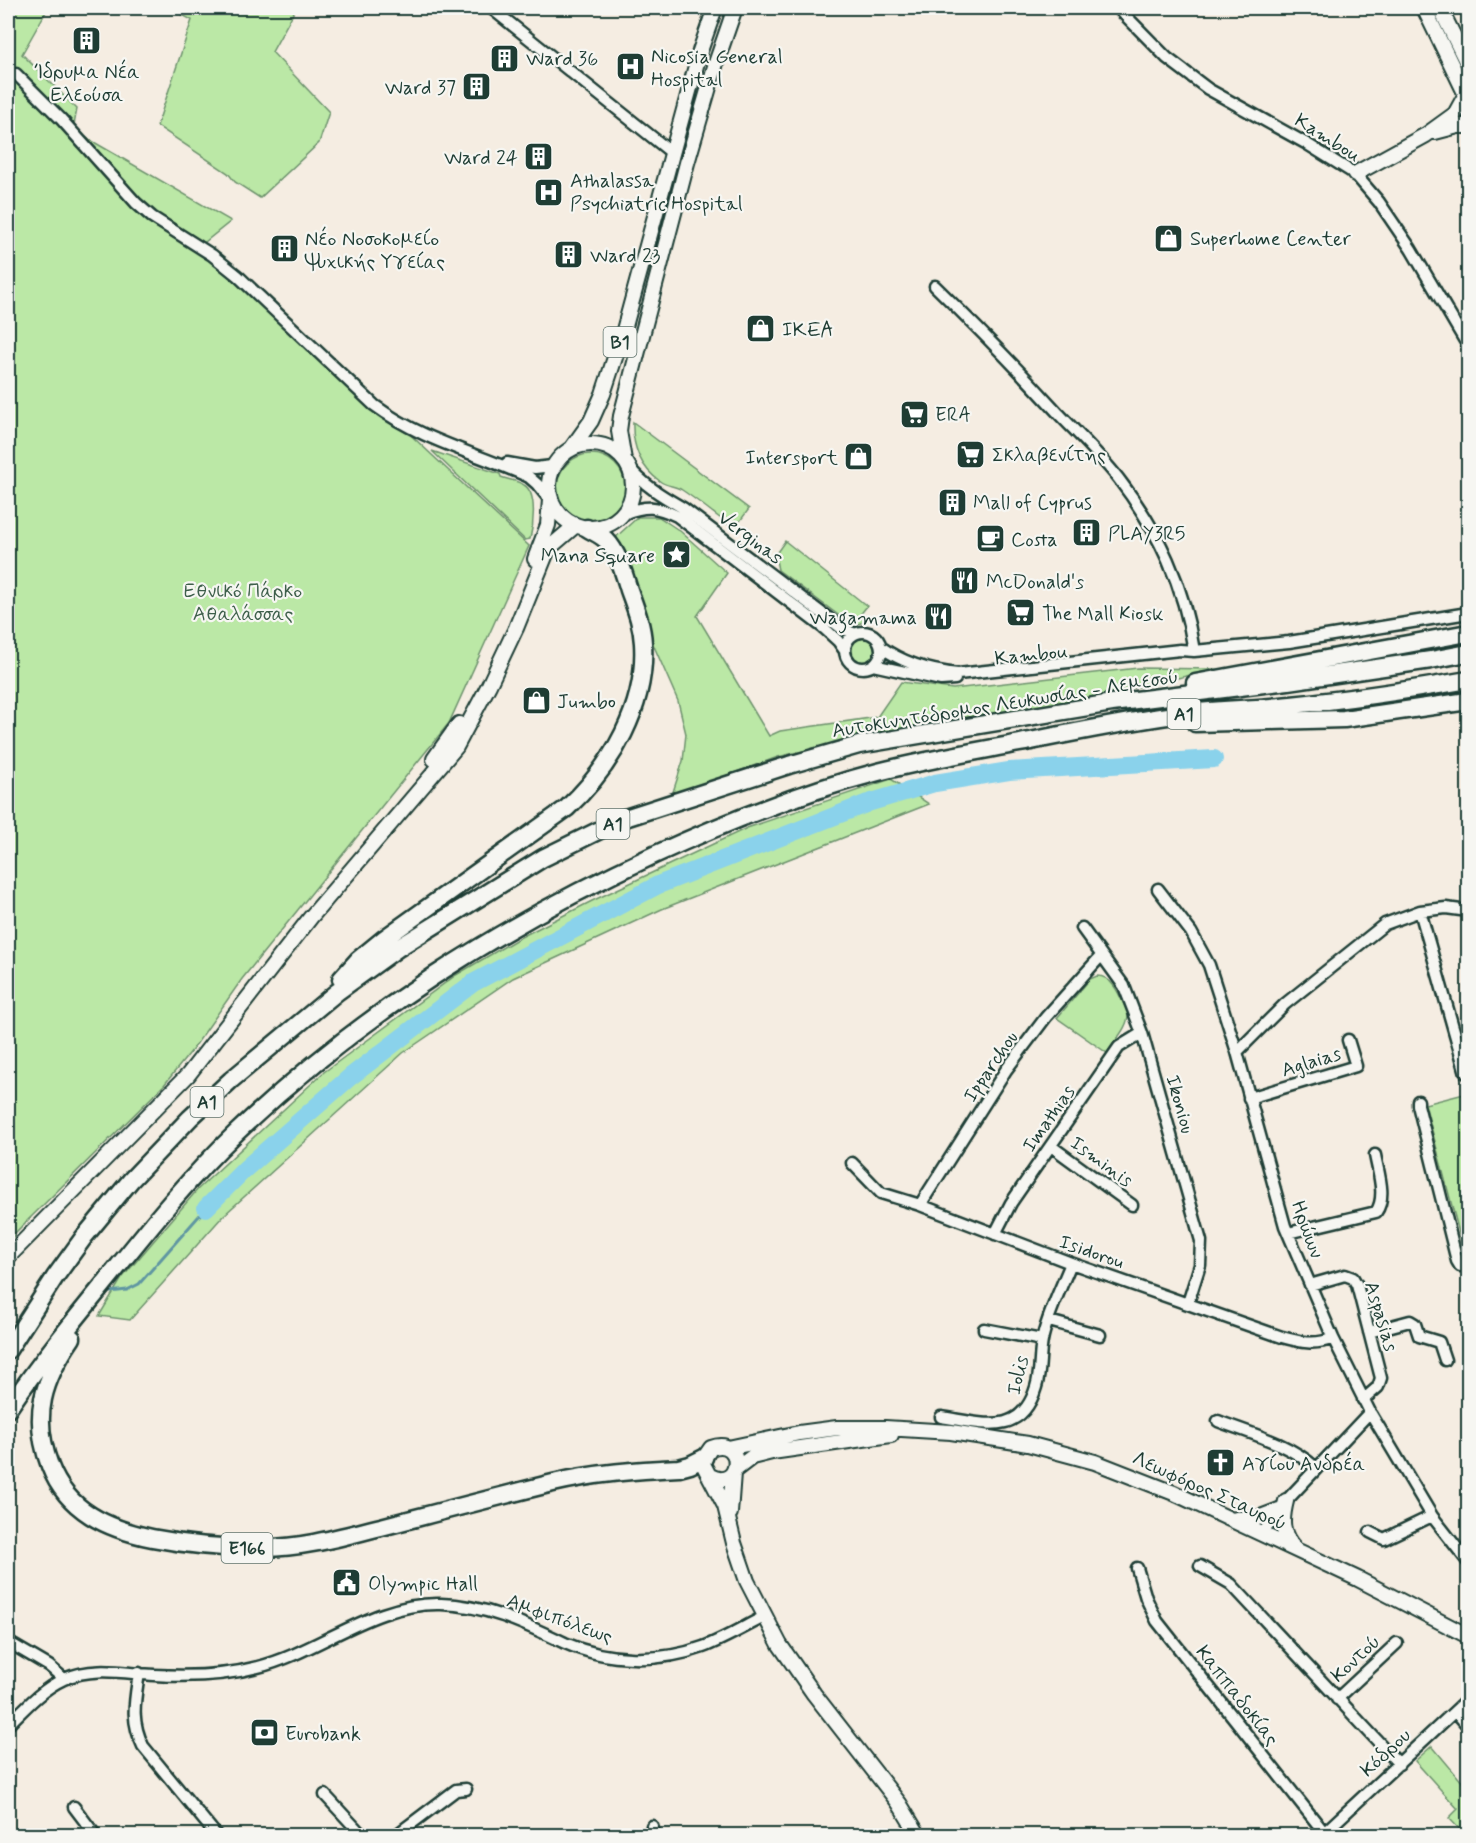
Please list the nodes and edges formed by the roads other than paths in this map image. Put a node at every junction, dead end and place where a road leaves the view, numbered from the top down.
1 (491, 8) edge
2 (715, 8) edge
3 (735, 8) edge
4 (1118, 8) edge
5 (1424, 8) edge
6 (1440, 8) edge
7 (1468, 65) edge
8 (16, 74) dead end
9 (1467, 96) edge
10 (1468, 126) edge
11 (1426, 135) junction
12 (672, 153) junction
13 (1355, 174) junction
14 (935, 286) dead end
15 (1468, 346) edge
16 (571, 449) junction
17 (483, 458) junction
18 (626, 463) junction
19 (552, 466) junction
20 (550, 500) junction
21 (624, 513) junction
22 (581, 527) junction
23 (1468, 613) edge
24 (1468, 633) edge
25 (855, 634) junction
26 (881, 647) junction
27 (845, 651) junction
28 (1194, 651) junction
29 (1468, 653) edge
30 (873, 665) junction
31 (1468, 680) edge
32 (1468, 701) edge
33 (1112, 704) junction
34 (1083, 731) junction
35 (1158, 889) dead end
36 (1468, 910) edge
37 (1420, 911) junction
38 (1082, 928) dead end
39 (1101, 956) junction
40 (320, 1005) junction
41 (233, 1016) junction
42 (1142, 1033) junction
43 (1348, 1040) dead end
44 (1237, 1052) junction
45 (1466, 1073) dead end
46 (1249, 1098) junction
47 (1418, 1101) dead end
48 (1051, 1146) junction
49 (1375, 1155) dead end
50 (852, 1162) dead end
51 (920, 1205) junction
52 (1132, 1205) dead end
53 (155, 1220) junction
54 (1288, 1233) junction
55 (995, 1234) junction
56 (8, 1257) edge
57 (1071, 1263) junction
58 (1468, 1266) edge
59 (1310, 1285) junction
60 (1188, 1303) junction
61 (1049, 1321) junction
62 (984, 1329) dead end
63 (1369, 1332) junction
64 (1100, 1335) dead end
65 (1333, 1338) junction
66 (1042, 1340) junction
67 (8, 1350) edge
68 (1445, 1360) dead end
69 (26, 1383) junction
70 (1363, 1400) junction
71 (8, 1409) edge
72 (1370, 1412) junction
73 (942, 1417) dead end
74 (8, 1419) edge
75 (1218, 1421) dead end
76 (920, 1431) junction
77 (728, 1448) junction
78 (704, 1458) junction
79 (1316, 1468) junction
80 (734, 1472) junction
81 (710, 1476) junction
82 (1282, 1506) junction
83 (1432, 1516) junction
84 (1231, 1519) junction
85 (730, 1521) junction
86 (1370, 1532) dead end
87 (1262, 1534) junction
88 (1296, 1550) junction
89 (1468, 1562) edge
90 (1200, 1566) dead end
91 (1137, 1568) dead end
92 (764, 1617) junction
93 (1468, 1636) edge
94 (8, 1642) edge
95 (1397, 1643) dead end
96 (139, 1673) junction
97 (64, 1679) junction
98 (1337, 1699) junction
99 (1468, 1699) edge
100 (1456, 1712) junction
101 (8, 1725) edge
102 (1468, 1726) edge
103 (1399, 1764) junction
104 (466, 1789) dead end
105 (325, 1795) dead end
106 (74, 1807) dead end
107 (210, 1833) edge
108 (1326, 1834) edge
109 (96, 1836) edge
110 (363, 1836) edge
111 (396, 1836) edge
112 (919, 1836) edge

1 - 12 street
2 - 12 main road, B1
3 - 18 main road, B1
4 - 13 street, Kambou
5 - 9 main road
6 - 7 main road
8 - 17 street
9 - 11 main road
10 - 11 main road
11 - 13 main road
12 - 16 main road, B1
13 - 15 street, Kambou
14 - 28 street
16 - 18 main road
16 - 19 main road, B1
17 - 19 street
17 - 20 street
18 - 21 main road, B1
18 - 25 street, Verginas
19 - 20 main road
20 - 22 main road
20 - 41 main road
21 - 22 main road
21 - 27 street, Verginas
22 - 40 highway
22 - 41 main road
23 - 28 street, Kambou
24 - 33 highway
25 - 26 street
25 - 27 street
26 - 28 street, Kambou
26 - 30 street
27 - 30 street
28 - 30 street, Kambou
29 - 33 highway, Αυτοκινητόδρομος Λευκωσίας - Λεμεσού / A1
31 - 34 highway, A1
32 - 34 highway
33 - 40 highway, Αυτοκινητόδρομος Λευκωσίας - Λεμεσού / A1
34 - 53 highway, A1
35 - 44 street, Ηρώων
36 - 37 street
37 - 44 street
37 - 45 street
38 - 39 street, Ikoniou
39 - 42 street, Ikoniou
39 - 51 street, Ipparchou
40 - 67 highway, Αυτοκινητόδρομος Λευκωσίας - Λεμεσού / A1
41 - 56 main road
42 - 48 street, Imathias
42 - 60 street, Ikoniou
43 - 46 street, Aglaias
44 - 46 street, Ηρώων
46 - 54 street, Ηρώων
47 - 58 street
48 - 52 street, Isminis
48 - 55 street, Imathias
49 - 54 street
50 - 51 street, Isidorou
51 - 55 street, Isidorou
53 - 69 highway, A1
53 - 78 highway, E166
54 - 59 street, Ηρώων
55 - 57 street, Isidorou
57 - 60 street, Isidorou
57 - 61 street, Iolis
59 - 63 street, Aspasias
59 - 65 street, Ηρώων
60 - 65 street, Isidorou
61 - 64 street
61 - 66 street, Iolis
62 - 66 street
63 - 68 street
63 - 70 street, Aspasias
65 - 70 street, Ηρώων
66 - 73 street, Iolis
69 - 71 highway, A1
69 - 74 highway
70 - 72 street, Ηρώων
72 - 79 street
72 - 83 street, Ηρώων
75 - 79 street
76 - 77 main road, Λεωφόρος Σταυρού
76 - 80 main road, Λεωφόρος Σταυρού
76 - 84 main road, Λεωφόρος Σταυρού
77 - 78 main road
77 - 80 main road
78 - 81 main road
79 - 82 street
80 - 81 main road
80 - 85 main road
81 - 85 main road
82 - 84 main road
82 - 87 street
82 - 88 main road
83 - 86 street
83 - 89 street, Ηρώων
84 - 87 main road, Λεωφόρος Σταυρού
85 - 92 main road
87 - 88 main road, Λεωφόρος Σταυρού
88 - 93 main road, Λεωφόρος Σταυρού
90 - 98 street
91 - 108 street, Καππαδοκίας
92 - 96 street, Αμφιπόλεως
92 - 112 main road
94 - 97 street
95 - 98 street, Κοντού
96 - 97 street, Αμφιπόλεως
96 - 107 street
97 - 101 street, Αμφιπόλεως
98 - 103 street
99 - 100 street, Κόδρου
100 - 102 street
100 - 103 street, Κόδρου
103 - 108 street, Κόδρου
104 - 111 street
105 - 110 street
106 - 109 street

